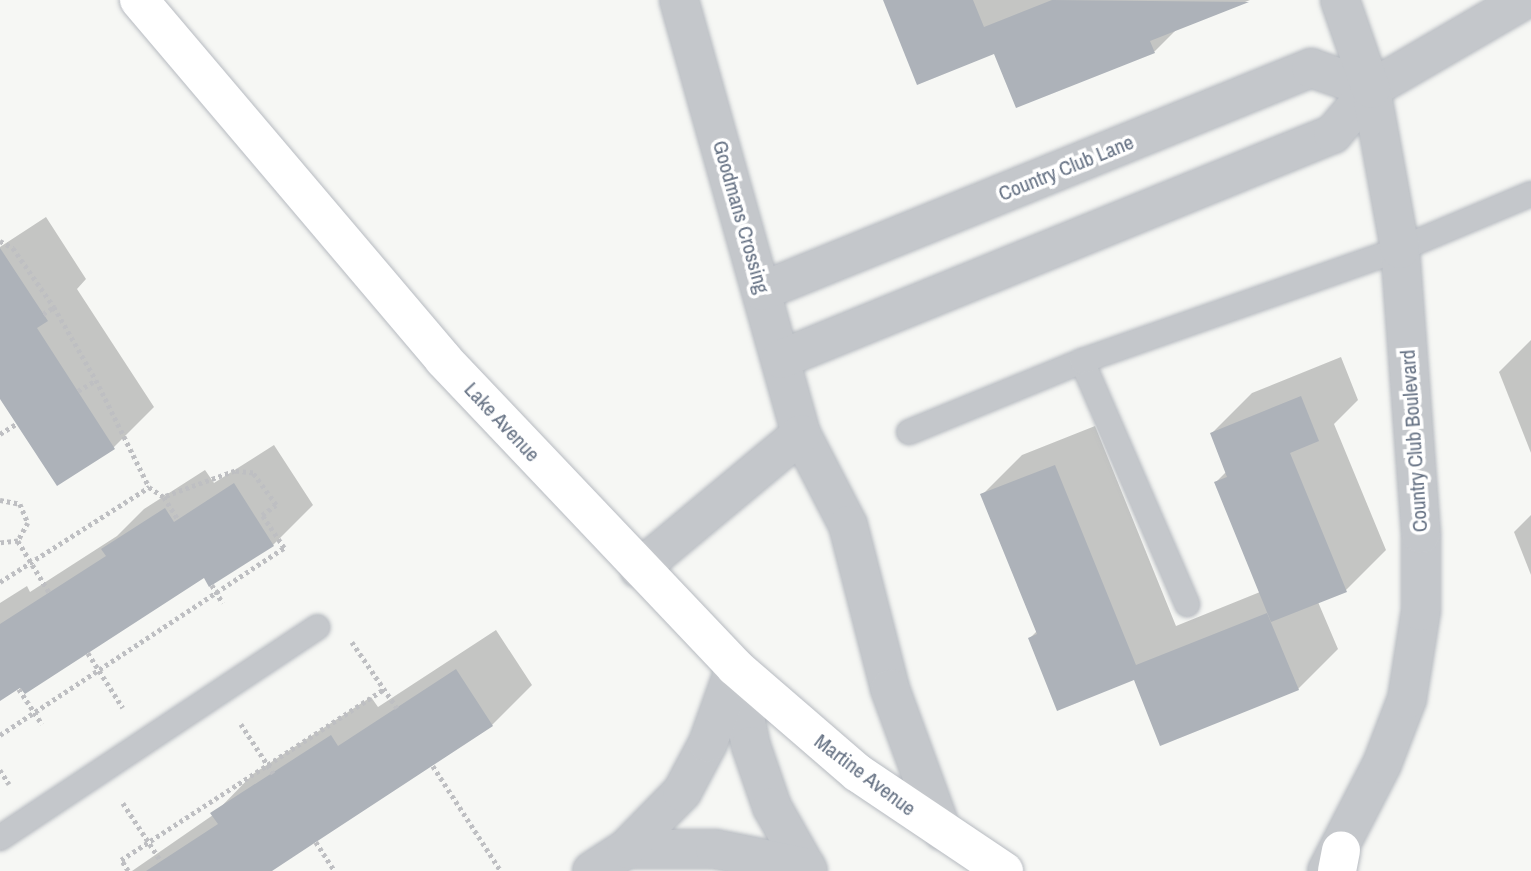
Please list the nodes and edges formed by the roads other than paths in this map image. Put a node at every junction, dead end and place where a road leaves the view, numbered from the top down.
1 (139, 0) edge
2 (679, 0) edge
3 (1340, 0) edge
4 (1524, 0) edge
5 (1371, 89) junction
6 (1531, 194) edge
7 (1400, 248) junction
8 (762, 291) junction
9 (781, 359) junction
10 (1082, 361) junction
11 (909, 432) dead end
12 (800, 434) junction
13 (639, 569) junction
14 (1187, 604) dead end
15 (317, 627) road end
16 (735, 667) junction
17 (942, 831) junction
18 (0, 838) edge
19 (626, 849) junction
20 (1335, 864) edge
21 (807, 869) edge
22 (592, 871) edge
23 (1004, 871) edge

1 - 13 main road, Lake Avenue
2 - 8 street, Goodmans Crossing
3 - 5 street, Country Club Boulevard
4 - 5 street
5 - 7 street, Country Club Boulevard
5 - 8 street, Country Club Lane
5 - 9 street
6 - 7 lane
7 - 10 lane
7 - 20 street, Country Club Boulevard
8 - 9 street, Goodmans Crossing
9 - 12 street, Goodmans Crossing
10 - 11 lane
10 - 14 lane
12 - 13 street
12 - 17 street, Goodmans Crossing
13 - 16 main road, Lake Avenue
15 - 18 lane
16 - 17 main road, Martine Avenue
16 - 19 street
16 - 21 street
17 - 23 main road, Martine Avenue
19 - 21 street
19 - 22 street

